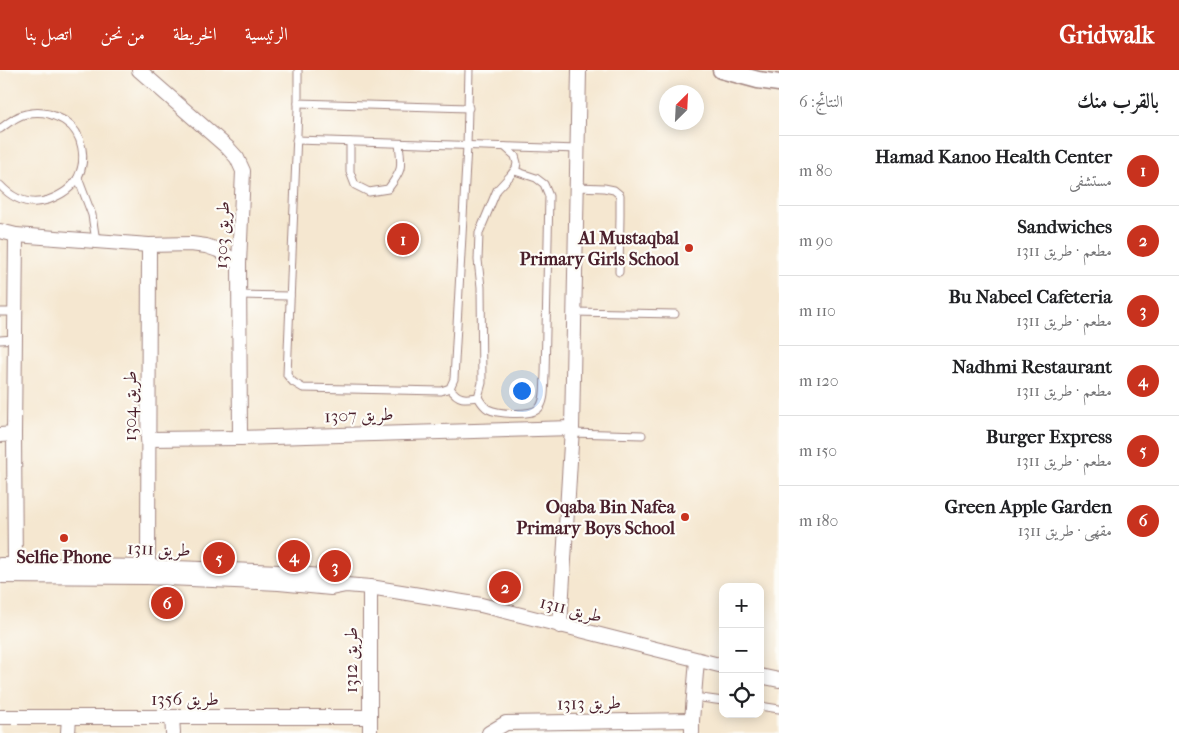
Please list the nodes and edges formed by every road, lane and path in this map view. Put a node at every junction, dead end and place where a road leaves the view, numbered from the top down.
1 (298, 70) edge
2 (470, 70) edge
3 (721, 70) edge
4 (580, 71) edge
5 (146, 72) edge
6 (779, 83) edge
7 (298, 103) junction
8 (469, 108) junction
9 (0, 129) edge
10 (296, 140) junction
11 (350, 142) junction
12 (399, 144) junction
13 (467, 146) junction
14 (505, 147) junction
15 (578, 149) junction
16 (515, 171) junction
17 (78, 178) junction
18 (0, 185) edge
19 (577, 187) junction
20 (0, 231) edge
21 (16, 235) junction
22 (96, 241) junction
23 (149, 245) junction
24 (239, 264) junction
25 (618, 272) dead end
26 (240, 294) junction
27 (290, 296) junction
28 (0, 312) edge
29 (15, 312) junction
30 (574, 312) junction
31 (675, 314) dead end
32 (15, 339) junction
33 (0, 340) edge
34 (450, 388) junction
35 (478, 397) junction
36 (572, 430) junction
37 (7, 434) edge
38 (642, 435) dead end
39 (240, 438) junction
40 (148, 439) junction
41 (0, 565) edge
42 (148, 567) junction
43 (15, 570) junction
44 (0, 576) edge
45 (346, 585) junction
46 (370, 587) junction
47 (560, 626) junction
48 (696, 660) junction
49 (719, 665) edge
50 (764, 677) edge
51 (779, 680) edge
52 (694, 697) junction
53 (719, 700) edge
54 (764, 707) edge
55 (779, 709) edge
56 (0, 716) edge
57 (70, 717) junction
58 (370, 717) junction
59 (172, 718) junction
60 (692, 726) edge
61 (68, 733) edge
62 (172, 733) edge
63 (370, 733) edge
64 (489, 733) edge

1 - 7 lane
2 - 8 lane
3 - 6 street
4 - 15 street
5 - 24 street, طريق 1303
7 - 8 lane
7 - 10 lane
8 - 13 lane
9 - 17 lane
10 - 11 lane
10 - 27 lane
11 - 12 lane
11 - 12 lane
12 - 13 lane
13 - 14 lane
13 - 34 lane
14 - 15 lane
14 - 16 lane
15 - 19 street
16 - 35 lane
16 - 35 lane
17 - 18 lane
17 - 22 lane
19 - 25 lane
19 - 30 street
20 - 21 street
21 - 22 street
21 - 29 street
22 - 23 street
23 - 24 street
23 - 40 street, طريق 1304
24 - 26 street, طريق 1303
26 - 27 lane
26 - 39 street, طريق 1303
27 - 34 lane
28 - 29 lane
29 - 32 street
30 - 31 lane
30 - 36 street
32 - 33 lane
32 - 37 street
34 - 35 lane
36 - 38 lane
36 - 39 street, طريق 1307
36 - 47 street
37 - 43 street
39 - 40 street, طريق 1307
40 - 42 street, طريق 1304
41 - 43 street, طريق 1311
42 - 43 street, طريق 1311
42 - 45 street, طريق 1311
43 - 44 street, طريق 1311
43 - 45 street, طريق 1311
45 - 46 street, طريق 1311
46 - 47 street, طريق 1311
46 - 58 street, طريق 1312
47 - 48 street, طريق 1311
48 - 49 street, طريق 1311
48 - 52 street
50 - 51 street
52 - 53 lane
52 - 60 street
54 - 55 lane
56 - 57 street, طريق 1356
57 - 59 street, طريق 1356
57 - 61 street
58 - 59 street, طريق 1356
58 - 63 street, طريق 1312
59 - 62 street
60 - 64 street, طريق 1313

